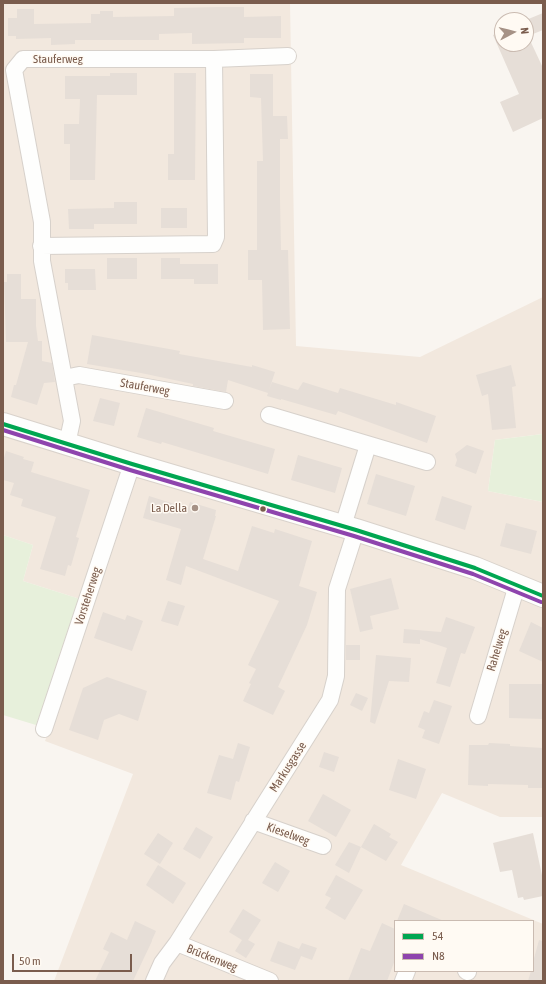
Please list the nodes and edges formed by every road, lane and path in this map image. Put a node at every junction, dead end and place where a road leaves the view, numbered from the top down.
1 (288, 56) dead end
2 (214, 59) junction
3 (41, 246) junction
4 (64, 378) junction
5 (225, 401) dead end
6 (269, 415) dead end
7 (3, 424) edge
8 (66, 444) junction
9 (368, 445) junction
10 (427, 462) dead end
11 (132, 464) junction
12 (350, 528) junction
13 (517, 585) junction
14 (543, 596) edge
15 (478, 716) dead end
16 (44, 729) dead end
17 (253, 821) junction
18 (323, 846) dead end
19 (177, 943) junction
20 (154, 981) edge
21 (270, 981) edge

1 - 2 street, Stauferweg
2 - 3 street
2 - 3 street, Stauferweg
3 - 4 street, Stauferweg
4 - 5 street, Stauferweg
4 - 8 street, Stauferweg
6 - 9 street
7 - 8 main road
8 - 11 main road
9 - 10 street
9 - 12 street, Markusgasse
11 - 12 main road
11 - 16 street, Vorsteherweg
12 - 13 main road
12 - 17 street, Markusgasse
13 - 14 main road
13 - 15 street, Rahelweg
17 - 18 street, Kieselweg
17 - 19 street, Markusgasse
19 - 20 street, Markusgasse
19 - 21 street, Brückenweg

